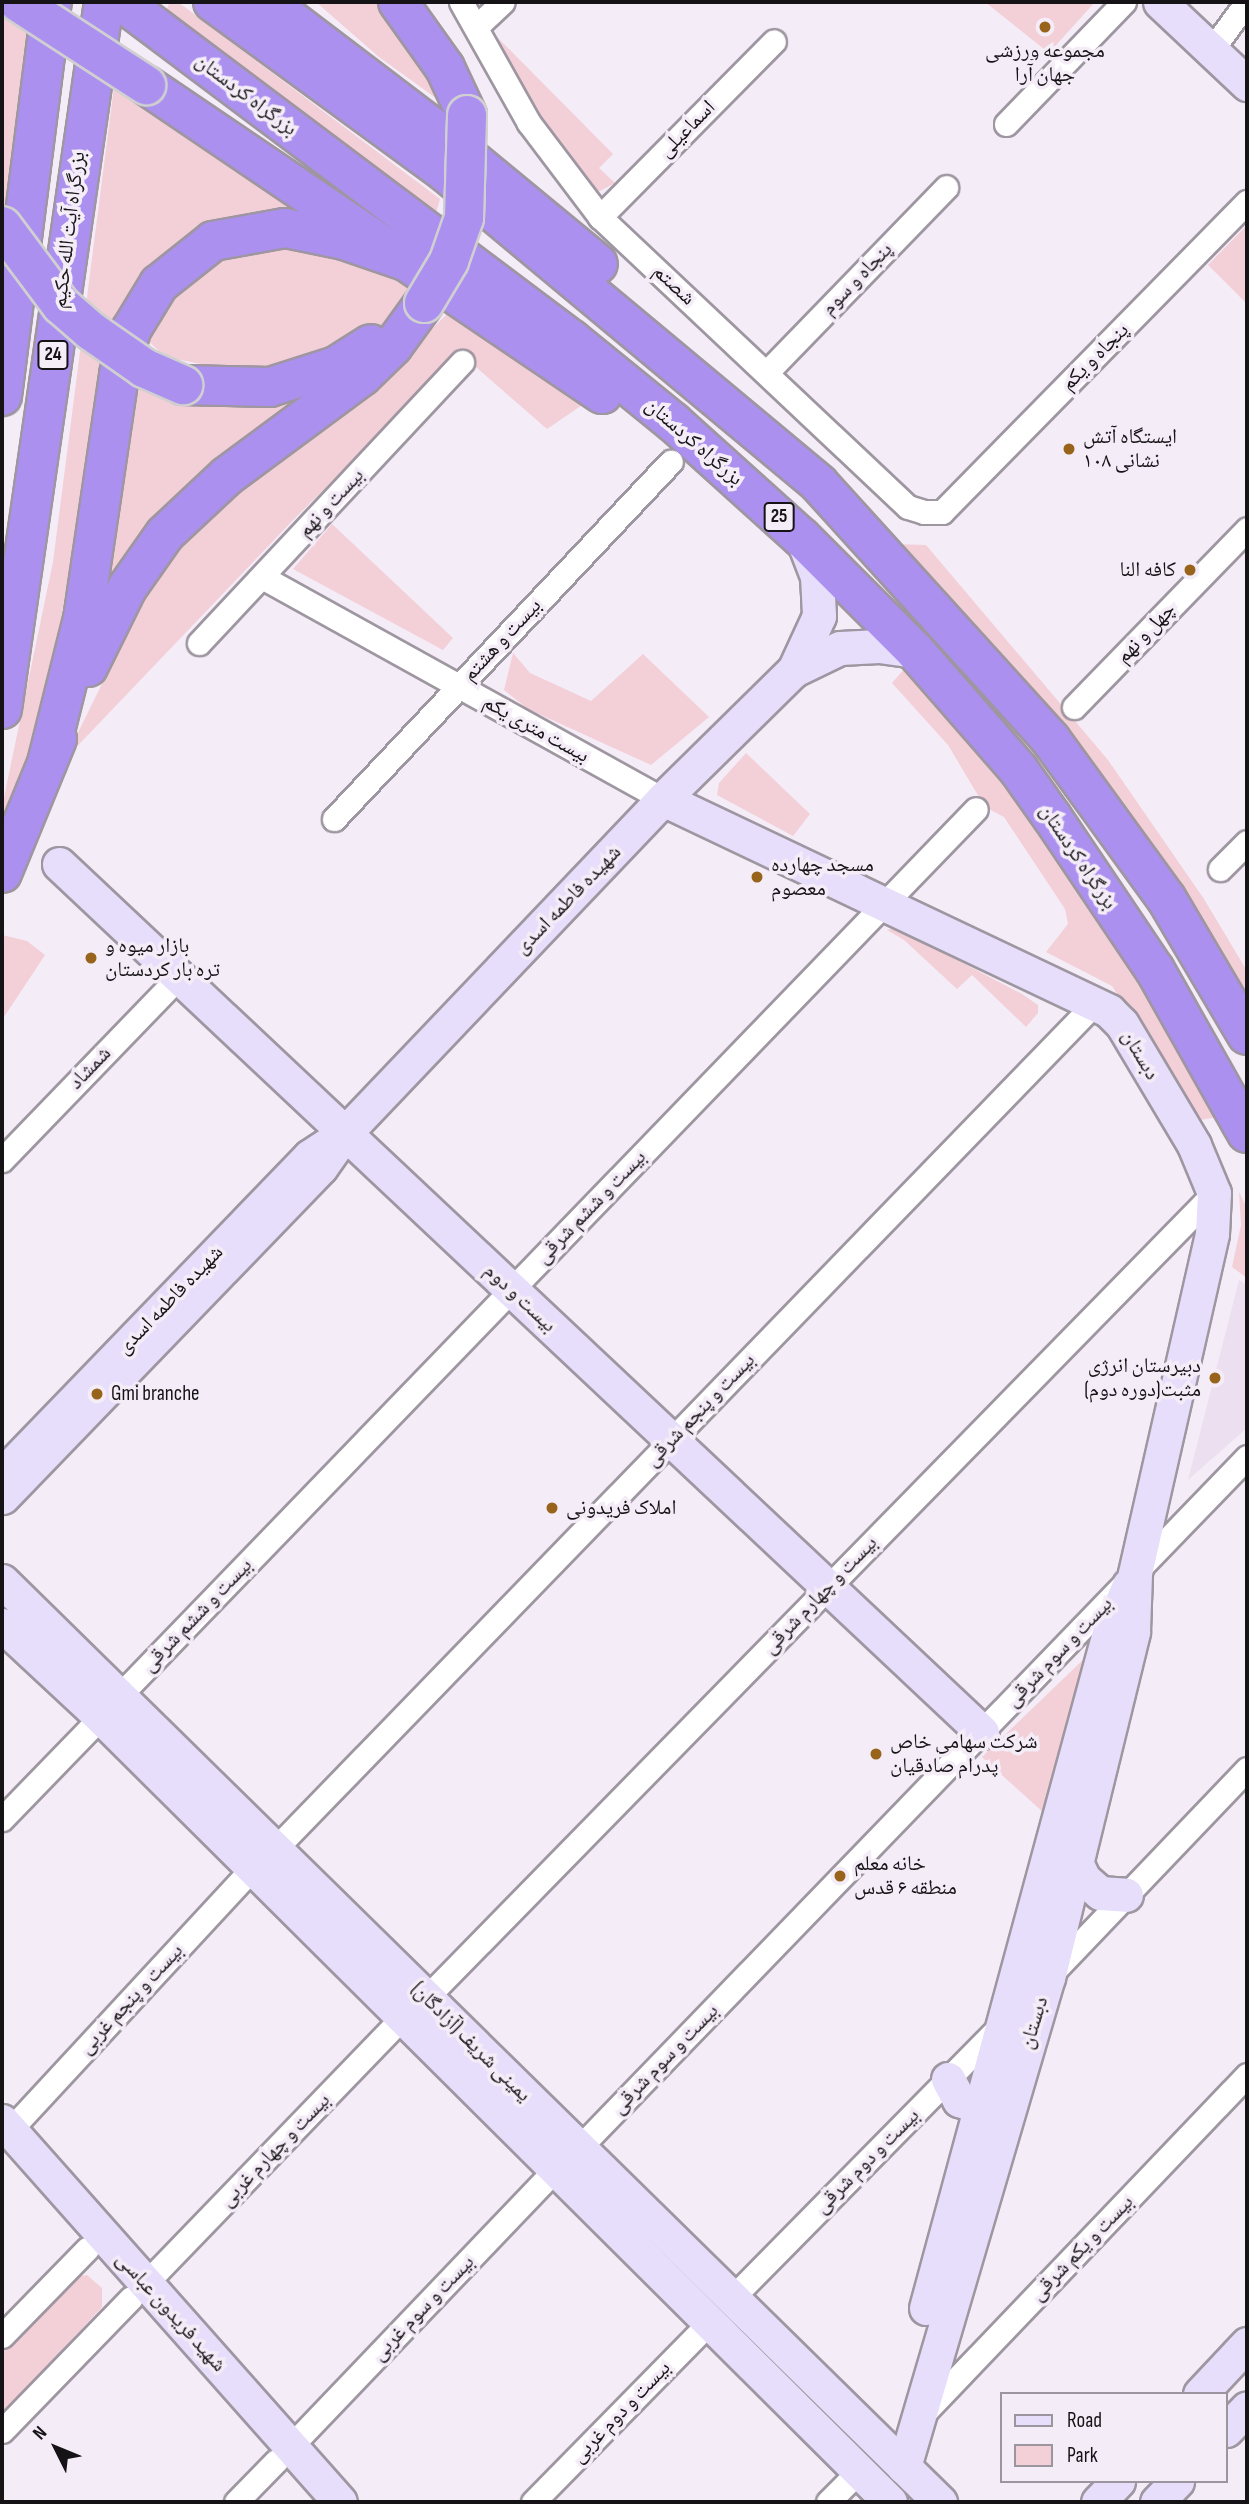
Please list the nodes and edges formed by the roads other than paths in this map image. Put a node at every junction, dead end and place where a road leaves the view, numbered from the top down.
1 (18, 2) edge
2 (52, 2) edge
3 (104, 2) edge
4 (122, 2) edge
5 (213, 2) edge
6 (267, 2) edge
7 (286, 2) edge
8 (398, 2) edge
9 (429, 2) edge
10 (461, 2) edge
11 (503, 2) edge
12 (1124, 2) edge
13 (1160, 2) edge
14 (1247, 2) edge
15 (477, 26) junction
16 (310, 33) junction
17 (774, 41) dead end
18 (1212, 49) junction
19 (1247, 84) edge
20 (467, 115) junction
21 (1006, 124) dead end
22 (946, 187) dead end
23 (1247, 202) edge
24 (600, 216) junction
25 (2, 226) edge
26 (414, 264) junction
27 (424, 303) junction
28 (648, 338) junction
29 (462, 362) dead end
30 (768, 371) junction
31 (2, 396) edge
32 (673, 422) junction
33 (671, 462) dead end
34 (942, 512) joint
35 (1247, 529) edge
36 (802, 538) junction
37 (261, 577) junction
38 (200, 643) dead end
39 (915, 650) junction
40 (794, 670) junction
41 (459, 687) junction
42 (1074, 707) dead end
43 (2, 709) edge
44 (47, 763) junction
45 (663, 799) junction
46 (976, 809) dead end
47 (334, 819) dead end
48 (1247, 842) edge
49 (59, 864) dead end
50 (1220, 869) dead end
51 (2, 873) edge
52 (884, 904) junction
53 (178, 977) junction
54 (1096, 1002) junction
55 (1247, 1035) edge
56 (345, 1133) junction
57 (1247, 1133) edge
58 (2, 1160) edge
59 (1214, 1193) junction
60 (512, 1290) junction
61 (671, 1440) junction
62 (1247, 1457) edge
63 (2, 1475) edge
64 (2, 1497) edge
65 (1135, 1574) junction
66 (2, 1581) edge
67 (828, 1587) junction
68 (2, 1625) edge
69 (110, 1706) junction
70 (982, 1732) junction
71 (1247, 1769) edge
72 (2, 1819) edge
73 (264, 1858) junction
74 (1076, 1862) junction
75 (1126, 1895) junction
76 (1048, 1977) junction
77 (415, 2008) junction
78 (1003, 2024) junction
79 (1247, 2075) edge
80 (948, 2079) junction
81 (983, 2097) junction
82 (4, 2136) edge
83 (568, 2159) junction
84 (94, 2242) junction
85 (138, 2291) junction
86 (732, 2298) junction
87 (710, 2322) junction
88 (2, 2336) edge
89 (1247, 2344) edge
90 (916, 2385) junction
91 (1202, 2392) edge
92 (1247, 2408) edge
93 (916, 2421) junction
94 (1228, 2428) edge
95 (2, 2431) edge
96 (283, 2454) junction
97 (896, 2459) junction
98 (859, 2470) junction
99 (1116, 2483) edge
100 (1175, 2483) edge
101 (236, 2502) edge
102 (312, 2502) edge
103 (340, 2502) edge
104 (533, 2502) edge
105 (828, 2502) edge
106 (890, 2502) edge
107 (940, 2502) edge
108 (1098, 2502) edge
109 (1157, 2502) edge

1 - 26 highway, bridge
2 - 31 highway, 24
3 - 43 highway, بزرگراه آیت الله حکیم / 24
4 - 32 highway, بزرگراه کردستان / 25
5 - 28 highway, 25
6 - 16 highway
7 - 16 highway
8 - 20 highway
9 - 20 highway
10 - 15 street, شصتم
11 - 15 street
12 - 21 street
13 - 18 street
14 - 18 street
15 - 24 street, شصتم
16 - 28 highway
17 - 24 street, اسماعیلی
18 - 19 street
20 - 27 highway, bridge
22 - 30 street, پنجاه و سوم
23 - 34 street, پنجاه و یکم
24 - 30 street, شصتم
25 - 27 highway, bridge
26 - 32 highway
26 - 44 highway
27 - 44 highway
28 - 55 highway, 25
29 - 37 street, بیست و نهم
30 - 34 street, شصتم
32 - 36 highway, بزرگراه کردستان / 25
33 - 41 street, بیست و هشتم
35 - 42 street, چهل و نهم
36 - 39 highway, بزرگراه کردستان / 25
36 - 40 street
37 - 38 street, بیست و نهم
37 - 41 street, بیست متری یکم
39 - 40 street
39 - 57 highway, بزرگراه کردستان / 25
40 - 45 street, شهیده فاطمه اسدی
41 - 45 street, بیست متری یکم
41 - 47 street, بیست و هشتم
44 - 51 highway
45 - 52 street, دبستان
45 - 56 street, شهیده فاطمه اسدی
46 - 52 street, بیست و ششم شرقی
48 - 50 street
49 - 53 street, بیست و دوم
52 - 54 street, دبستان
52 - 60 street, بیست و ششم شرقی
53 - 56 street, بیست و دوم
53 - 58 street, شمشاد
54 - 59 street, دبستان
54 - 61 street, بیست و پنجم شرقی
56 - 60 street, بیست و دوم
56 - 63 street, شهیده فاطمه اسدی
56 - 64 street, شهیده فاطمه اسدی
59 - 65 street, دبستان
59 - 67 street, بیست و چهارم شرقی
60 - 61 street, بیست و دوم
60 - 69 street, بیست و ششم شرقی
61 - 67 street, بیست و دوم
61 - 73 street, بیست و پنجم شرقی
62 - 65 street, بیست و سوم شرقی
65 - 70 street, بیست و سوم شرقی
65 - 74 street, دبستان
65 - 78 street, دبستان
66 - 69 street, یمینی شریف (آزادگان)
67 - 70 street, بیست و دوم
67 - 77 street, بیست و چهارم شرقی
68 - 69 street, یمینی شریف (آزادگان)
69 - 72 street, بیست و ششم شرقی
69 - 73 street, یمینی شریف (آزادگان)
70 - 83 street, بیست و سوم شرقی
71 - 75 street
73 - 77 street, یمینی شریف (آزادگان)
73 - 82 street, بیست و پنجم غربی
74 - 75 street
74 - 76 street, دبستان
75 - 76 street
76 - 78 street
76 - 90 street, دبستان
77 - 83 street, یمینی شریف (آزادگان)
77 - 85 street, بیست و چهارم غربی
78 - 80 street, بیست و دوم شرقی
78 - 81 street, دبستان
79 - 93 street, بیست و یکم شرقی
80 - 81 street
80 - 86 street, بیست و دوم شرقی
81 - 90 street, دبستان
82 - 84 street, شهید فریدون عباسی
83 - 86 street, یمینی شریف (آزادگان)
83 - 87 street, یمینی شریف (آزادگان)
83 - 96 street, بیست و سوم غربی
84 - 85 street, شهید فریدون عباسی
84 - 88 street
85 - 95 street, بیست و چهارم غربی
85 - 96 street, شهید فریدون عباسی
86 - 97 street, یمینی شریف (آزادگان)
87 - 98 street, یمینی شریف (آزادگان)
87 - 104 street, بیست و دوم غربی
89 - 91 street
90 - 93 street, دبستان
90 - 97 street, دبستان
92 - 94 street
93 - 97 street, دبستان
96 - 101 street, بیست و سوم غربی
96 - 102 street, شهید فریدون عباسی
96 - 103 street, شهید فریدون عباسی
97 - 107 street, یمینی شریف (آزادگان)
98 - 105 street
98 - 106 street, یمینی شریف (آزادگان)
99 - 108 street
100 - 109 street

